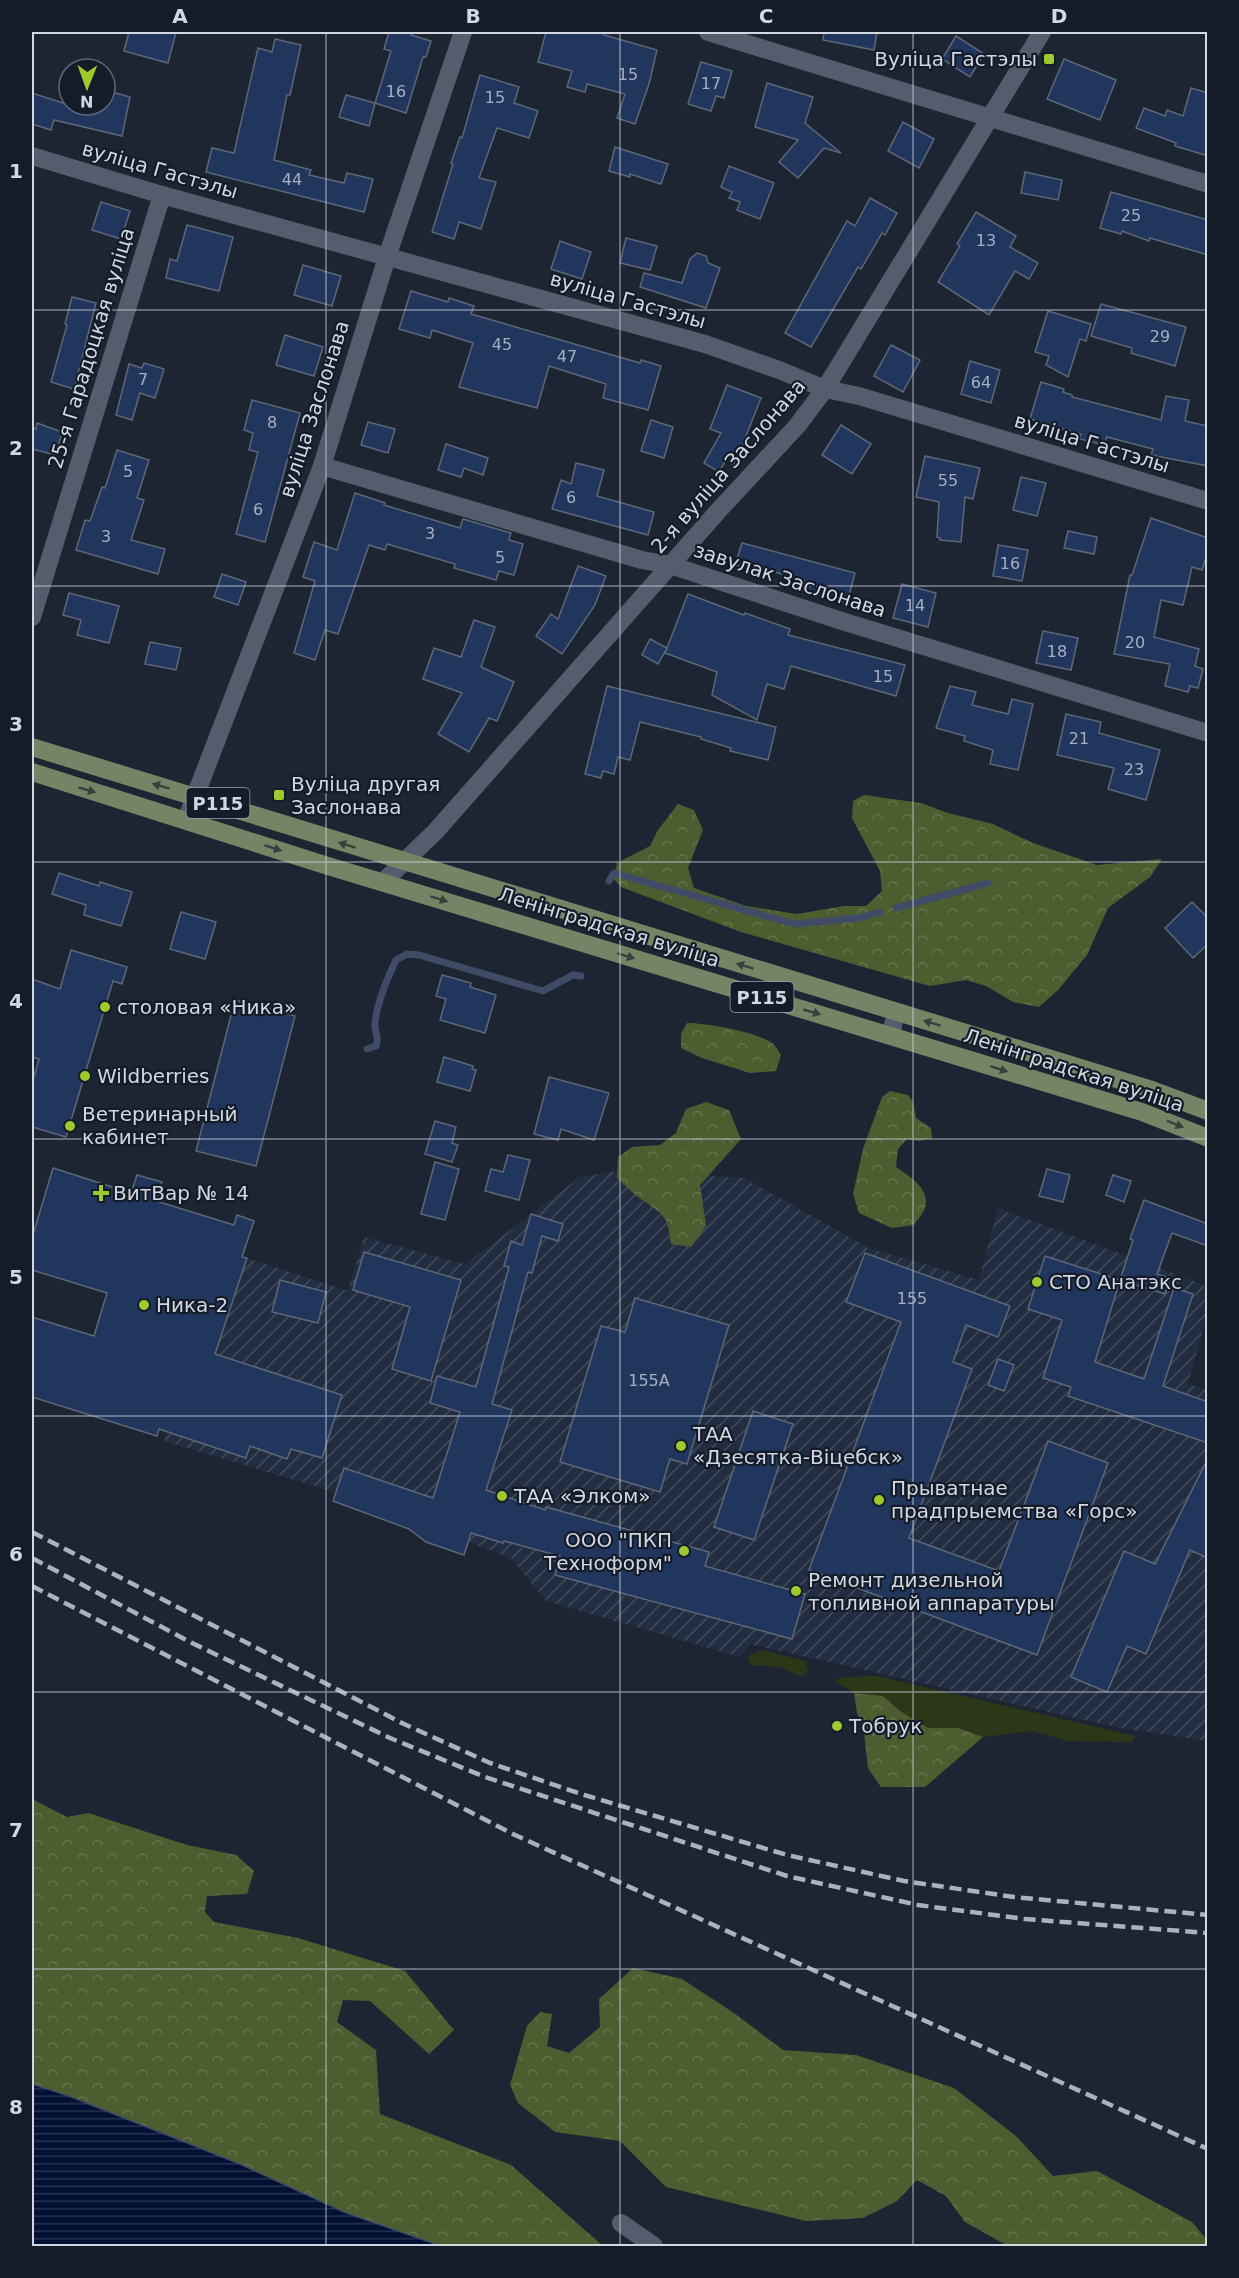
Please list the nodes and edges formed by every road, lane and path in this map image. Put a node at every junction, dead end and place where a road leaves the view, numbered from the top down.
1 (463, 32) edge
2 (708, 32) edge
3 (1042, 32) edge
4 (991, 117) junction
5 (32, 156) edge
6 (1208, 184) edge
7 (162, 195) junction
8 (387, 257) junction
9 (825, 389) junction
10 (322, 466) junction
11 (1208, 501) edge
12 (670, 565) junction
13 (32, 617) edge
14 (1208, 733) edge
15 (32, 747) edge
16 (32, 772) edge
17 (194, 796) junction
18 (186, 820) junction
19 (403, 862) junction
20 (383, 882) junction
21 (897, 1012) junction
22 (891, 1035) junction
23 (1037, 1056) junction
24 (1030, 1078) junction
25 (1149, 1089) junction
26 (1208, 1111) edge
27 (1142, 1112) junction
28 (1208, 1138) edge
29 (621, 2223) dead end
30 (654, 2247) edge

1 - 8 street, вуліца Заслонава
2 - 4 street
3 - 4 street, 2-я вуліца Заслонава
4 - 6 street
4 - 9 street, 2-я вуліца Заслонава
5 - 7 street, вуліца Гастэлы
7 - 8 street, вуліца Гастэлы
7 - 13 street, 25-я Гарадоцкая вуліца
8 - 9 street, вуліца Гастэлы
8 - 10 street, вуліца Заслонава
9 - 11 street, вуліца Гастэлы
9 - 12 street, 2-я вуліца Заслонава
10 - 12 street, завулак Заслонава
10 - 17 street, вуліца Заслонава
12 - 14 street, завулак Заслонава
12 - 19 street, 2-я вуліца Заслонава
17 -> 15 main road, Ленінградская вуліца / Р115
16 -> 18 main road, Ленінградская вуліца / Р115
17 - 18 street, вуліца Заслонава
19 -> 17 main road, Ленінградская вуліца / Р115
18 -> 20 main road, Ленінградская вуліца / Р115
19 - 20 street, 2-я вуліца Заслонава
21 -> 19 main road, Ленінградская вуліца / Р115
20 -> 22 main road, Ленінградская вуліца / Р115
21 - 22 street
23 -> 21 main road, Ленінградская вуліца / Р115
22 -> 24 main road, Ленінградская вуліца / Р115
23 - 24 street
23 - 25 main road, Ленінградская вуліца / Р115
24 - 27 main road, Ленінградская вуліца / Р115
25 - 26 main road, Ленінградская вуліца / Р115
25 - 27 street
27 -> 28 main road, Ленінградская вуліца / Р115
29 - 30 street

